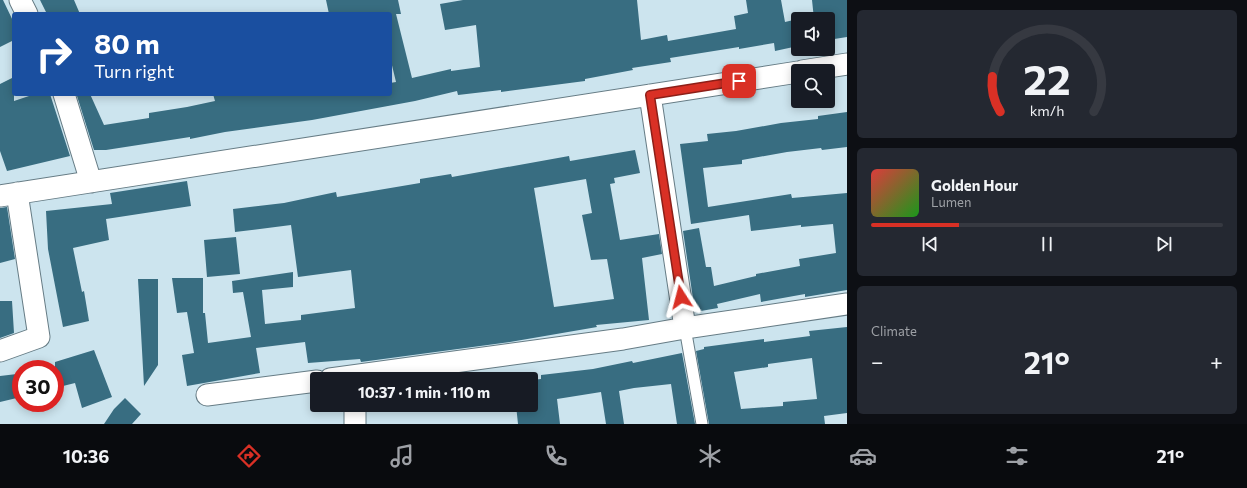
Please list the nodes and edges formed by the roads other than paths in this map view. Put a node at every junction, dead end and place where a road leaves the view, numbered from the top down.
1 (20, 0) edge
2 (26, 12) edge
3 (847, 64) edge
4 (835, 66) edge
5 (791, 73) edge
6 (650, 95) junction
7 (65, 96) edge
8 (91, 182) junction
9 (9, 195) edge
10 (847, 304) edge
11 (685, 328) junction
12 (0, 351) edge
13 (390, 372) edge
14 (310, 382) edge
15 (207, 395) dead end
16 (355, 412) edge
17 (355, 424) edge
18 (702, 424) edge

1 - 2 street
3 - 4 street
5 - 6 street
6 - 8 street
6 - 11 street
7 - 8 street
8 - 9 street
9 - 12 street
10 - 11 street
11 - 13 street
11 - 18 lane
14 - 15 street
16 - 17 street

